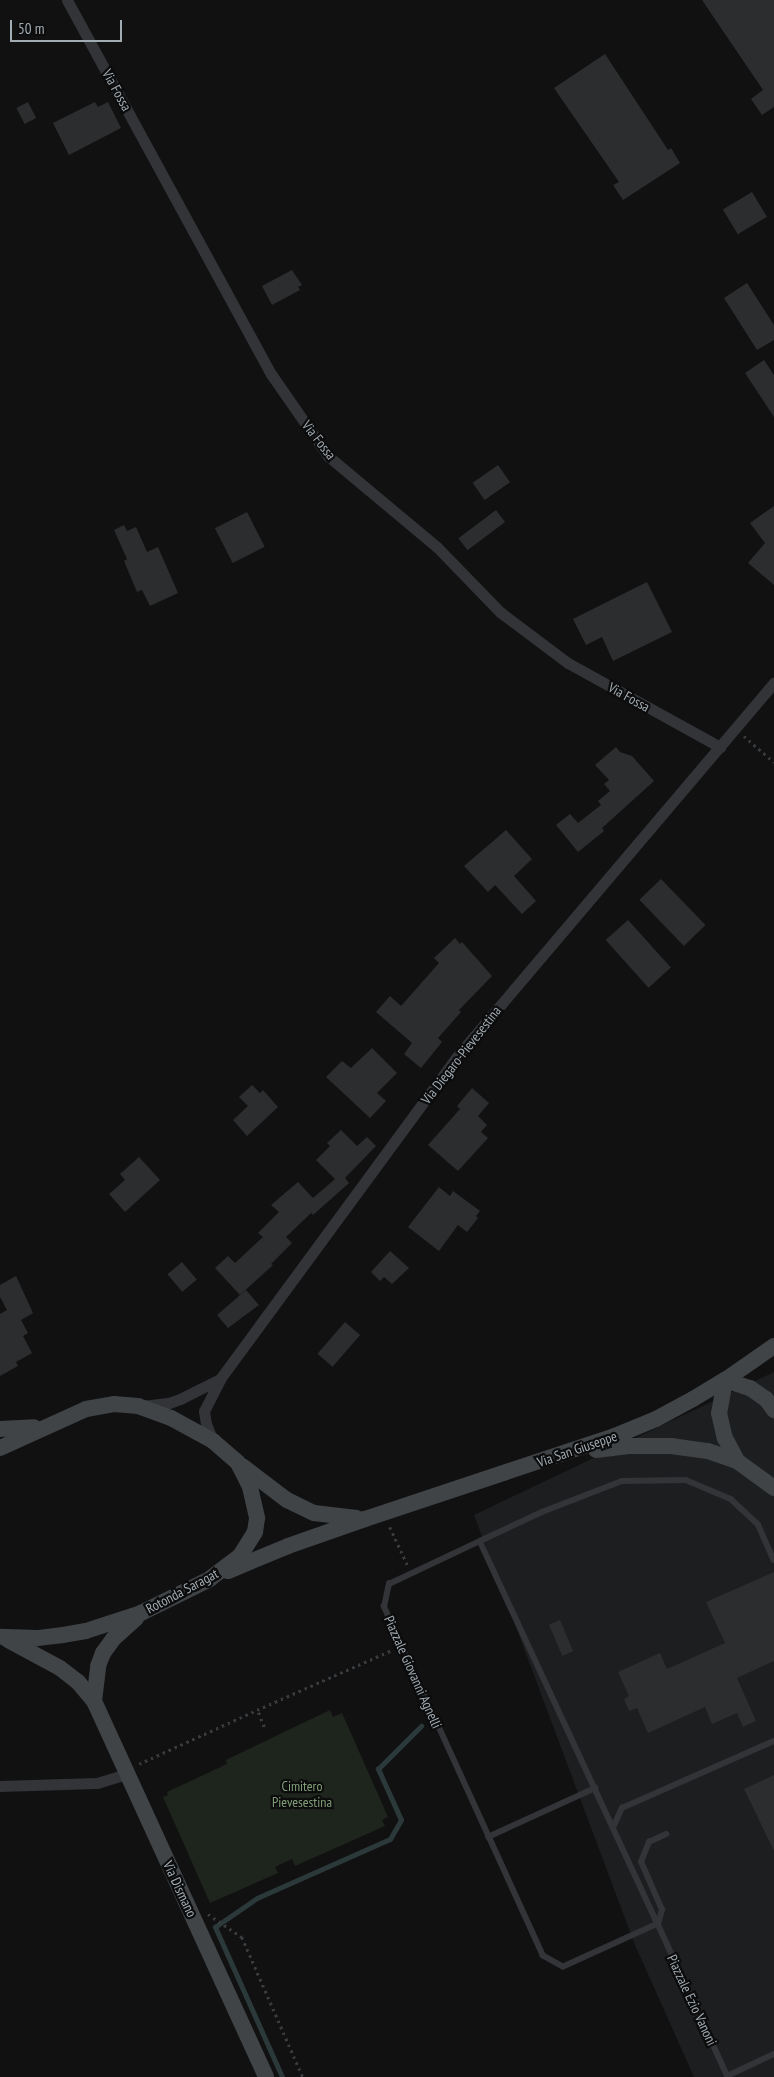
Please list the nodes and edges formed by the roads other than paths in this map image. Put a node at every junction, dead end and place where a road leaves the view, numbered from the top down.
1 (67, 0) edge
2 (774, 682) edge
3 (720, 746) junction
4 (774, 1346) edge
5 (220, 1379) junction
6 (724, 1380) junction
7 (138, 1406) junction
8 (774, 1410) edge
9 (49, 1425) junction
10 (0, 1429) edge
11 (213, 1441) junction
12 (0, 1448) edge
13 (568, 1453) junction
14 (737, 1461) junction
15 (238, 1464) junction
16 (774, 1488) edge
17 (365, 1519) junction
18 (480, 1541) junction
19 (774, 1560) edge
20 (210, 1579) junction
21 (141, 1613) junction
22 (2, 1638) edge
23 (94, 1701) junction
24 (774, 1741) edge
25 (130, 1770) junction
26 (0, 1786) edge
27 (595, 1788) junction
28 (613, 1828) junction
29 (666, 1834) dead end
30 (488, 1837) junction
31 (658, 1924) junction
32 (774, 2054) edge
33 (727, 2076) edge
34 (266, 2077) edge

1 - 3 street, Via Fossa
2 - 3 street, Via Diegaro-Pievesestina
3 - 5 street, Via Diegaro-Pievesestina
4 - 6 main road, Via San Giuseppe
5 - 7 street, Via Diegaro-Pievesestina
5 - 11 street, Via Diegaro-Pievesestina
6 - 8 main road
6 - 13 main road, Via San Giuseppe
6 - 14 main road
7 - 9 main road, Rotonda Saragat
7 - 11 main road, Rotonda Saragat
9 - 10 main road
9 - 12 main road, Rotonda Saragat
11 - 15 main road, Rotonda Saragat
13 - 14 main road
13 - 17 main road, Via San Giuseppe
14 - 16 main road
15 - 17 main road, Via San Giuseppe
15 - 20 main road, Rotonda Saragat
17 - 20 main road, Via San Giuseppe
18 - 19 lane
18 - 27 lane
18 - 30 lane, Piazzale Giovanni Agnelli
20 - 21 main road, Rotonda Saragat
21 - 22 main road, Rotonda Saragat
21 - 23 main road
22 - 23 main road, Via Dismano
23 - 25 main road, Via Dismano
24 - 28 lane
25 - 26 street
25 - 34 main road, Via Dismano
27 - 28 lane
27 - 30 lane
28 - 31 lane
29 - 31 lane
30 - 31 lane, Piazzale Giovanni Agnelli
31 - 33 lane, Piazzale Ezio Vanoni
32 - 33 lane, Piazzale Ezio Vanoni

